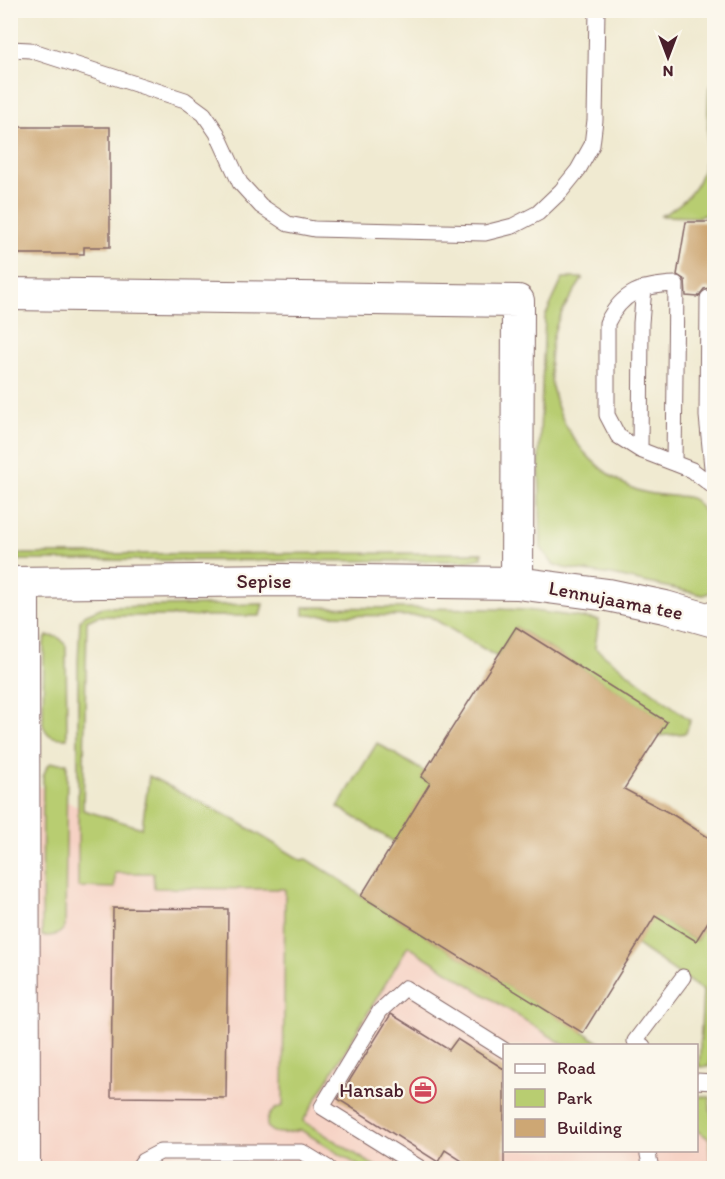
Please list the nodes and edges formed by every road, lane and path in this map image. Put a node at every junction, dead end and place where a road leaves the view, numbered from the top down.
1 (597, 10) edge
2 (10, 48) edge
3 (644, 288) junction
4 (10, 294) edge
5 (708, 298) dead end
6 (640, 450) junction
7 (674, 463) junction
8 (714, 487) edge
9 (17, 583) edge
10 (517, 583) junction
11 (714, 621) edge
12 (683, 977) dead end
13 (640, 1044) edge
14 (503, 1049) edge
15 (698, 1081) edge
16 (714, 1082) edge
17 (647, 1152) edge
18 (24, 1168) edge
19 (138, 1168) edge
20 (328, 1168) edge
21 (420, 1168) edge
22 (651, 1168) edge

1 - 2 lane
3 - 6 lane
3 - 6 lane
3 - 7 lane
4 - 10 street
5 - 8 lane
6 - 7 lane
7 - 8 lane
9 - 10 street, Sepise
9 - 18 street
10 - 11 street, Lennujaama tee
12 - 13 lane
14 - 21 lane
15 - 16 lane
17 - 22 lane
19 - 20 lane

